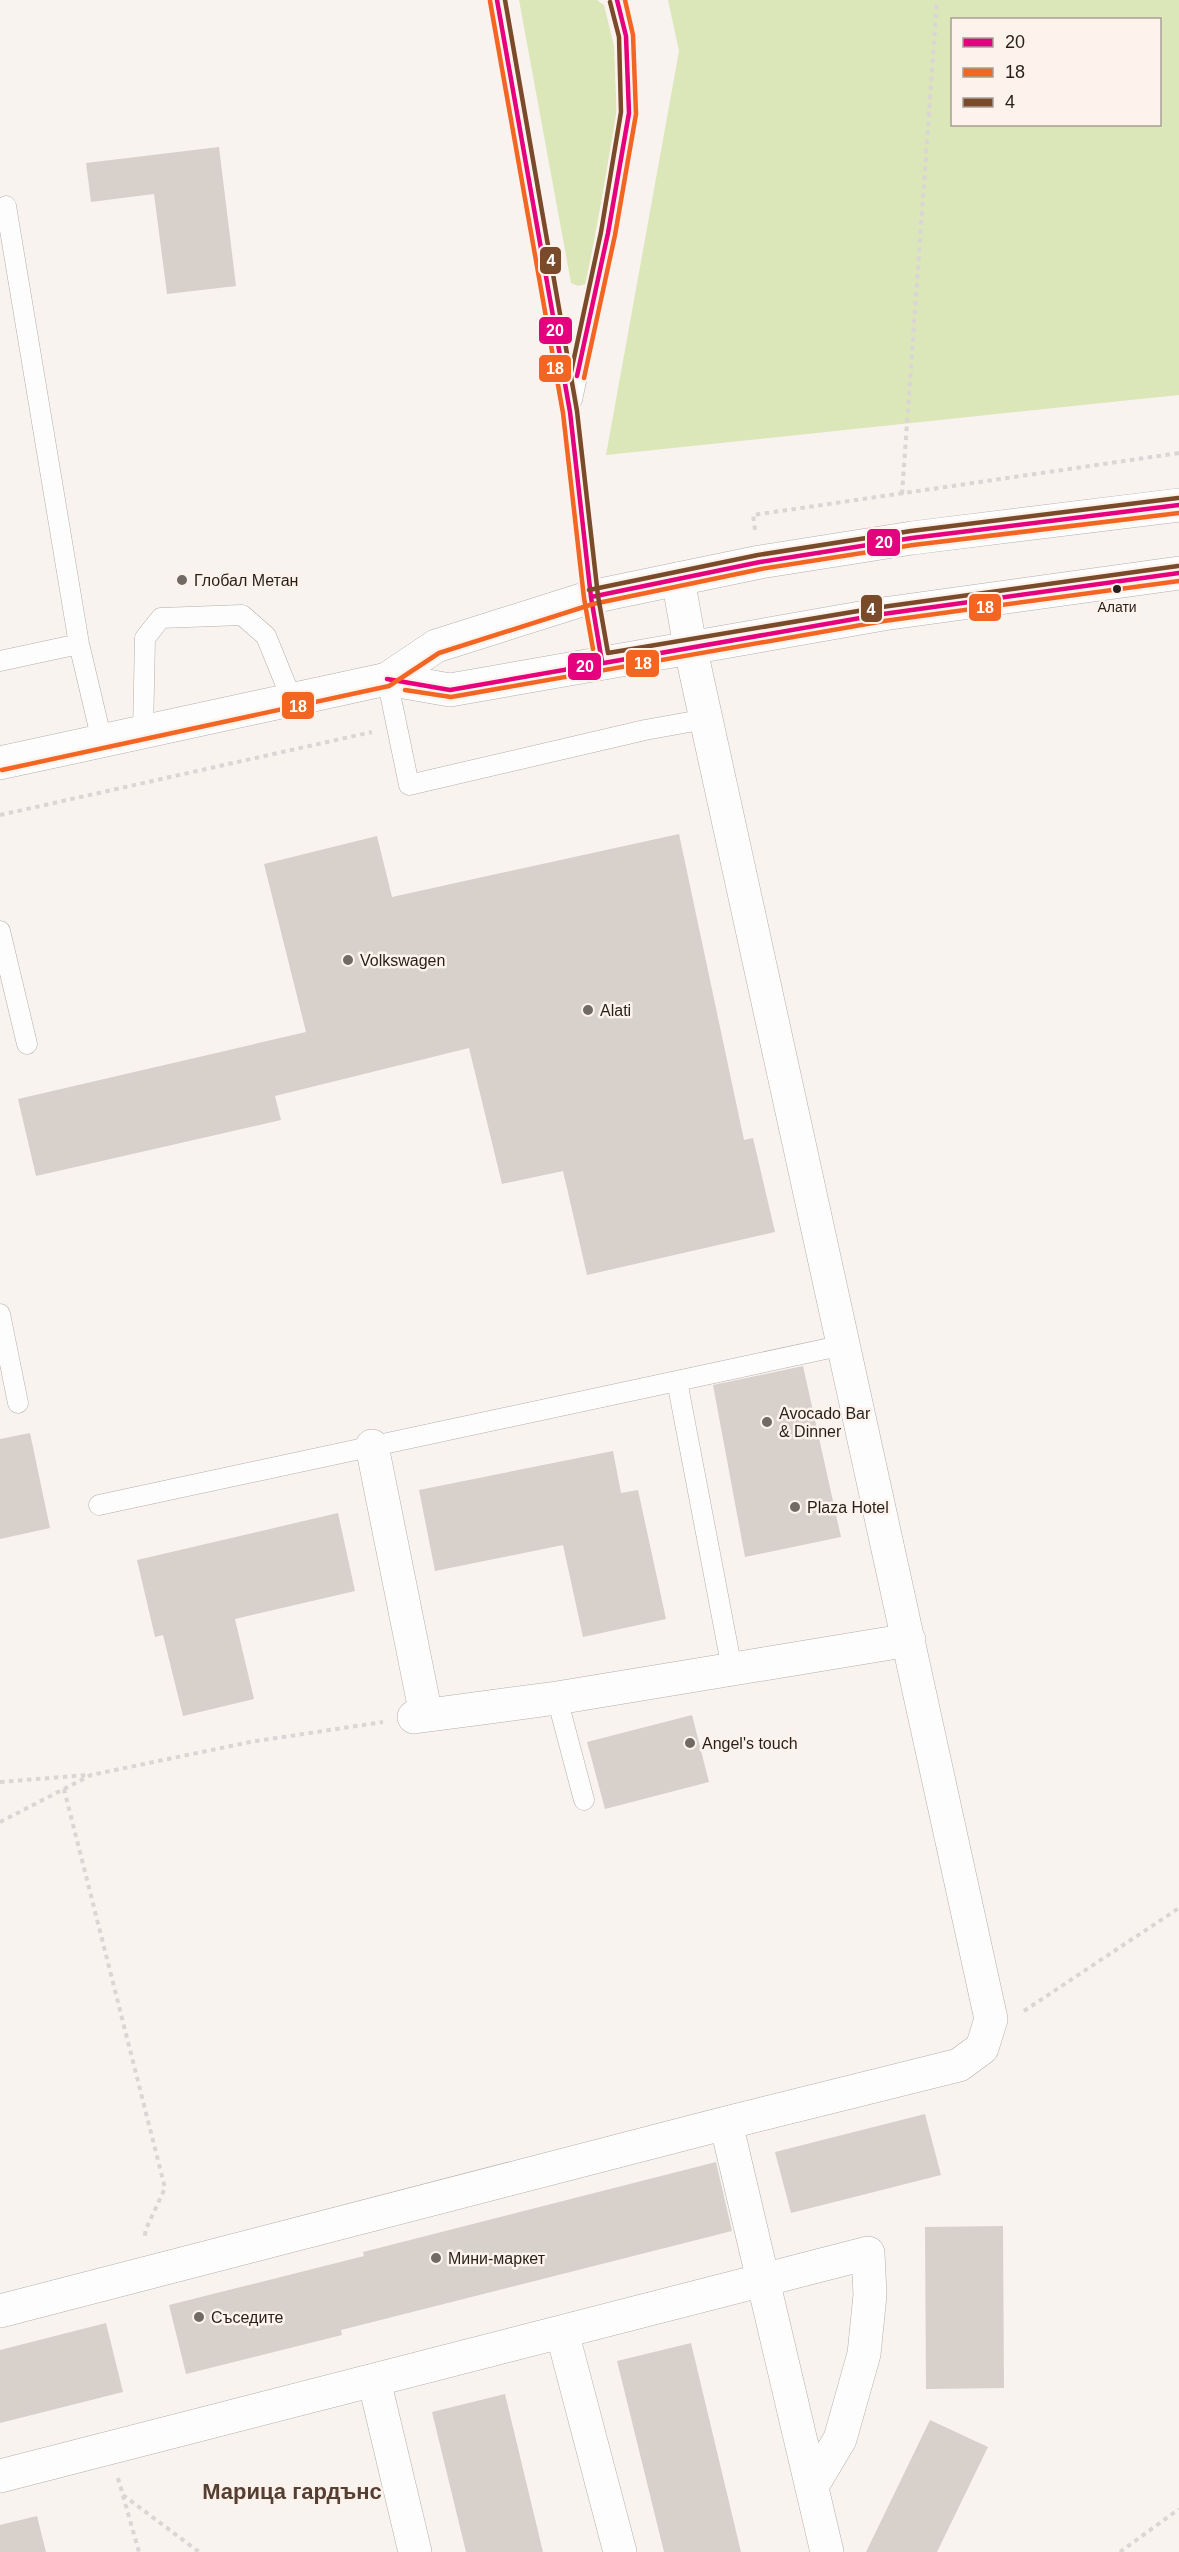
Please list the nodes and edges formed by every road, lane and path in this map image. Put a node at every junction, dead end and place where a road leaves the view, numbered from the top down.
1 (497, 0) edge
2 (617, 0) edge
3 (937, 0) edge
4 (6, 206) dead end
5 (570, 412) junction
6 (902, 494) dead end
7 (1179, 505) edge
8 (1179, 573) edge
9 (678, 579) junction
10 (591, 597) junction
11 (79, 644) junction
12 (690, 646) junction
13 (0, 661) edge
14 (602, 662) junction
15 (387, 679) junction
16 (292, 700) junction
17 (706, 719) junction
18 (143, 732) junction
19 (102, 741) junction
20 (0, 763) edge
21 (0, 935) edge
22 (27, 1044) dead end
23 (0, 1314) edge
24 (844, 1345) junction
25 (677, 1381) junction
26 (18, 1403) dead end
27 (372, 1446) junction
28 (99, 1504) dead end
29 (909, 1640) junction
30 (732, 1669) junction
31 (557, 1698) junction
32 (420, 1716) junction
33 (91, 1775) junction
34 (0, 1782) edge
35 (64, 1789) junction
36 (584, 1800) dead end
37 (0, 1822) edge
38 (1179, 1908) edge
39 (991, 2019) junction
40 (726, 2123) junction
41 (136, 2276) junction
42 (763, 2280) junction
43 (0, 2312) edge
44 (562, 2332) junction
45 (374, 2380) junction
46 (109, 2448) junction
47 (0, 2476) edge
48 (812, 2486) junction
49 (122, 2494) junction
50 (1179, 2509) edge
51 (139, 2552) edge
52 (199, 2552) edge
53 (415, 2552) edge
54 (620, 2552) edge
55 (826, 2552) edge
56 (1120, 2552) edge

1 - 5 lane
2 - 5 lane
3 - 6 path
4 - 11 lane
5 - 10 lane
7 - 9 street
8 - 12 street
9 - 10 street
9 - 12 street
10 - 14 lane
10 - 15 street
11 - 13 lane
11 - 19 lane
12 - 14 street
12 - 17 street
14 - 15 street
15 - 16 street
15 - 17 lane
16 - 18 street
16 - 18 lane
17 - 24 street
18 - 19 street
19 - 20 street
21 - 22 lane
23 - 26 lane
24 - 25 lane
24 - 29 street
25 - 27 lane
25 - 30 lane
27 - 28 lane
27 - 32 street
29 - 30 street
29 - 39 street
30 - 31 street
31 - 32 street
31 - 36 lane
32 - 33 path
33 - 34 path
33 - 35 path
35 - 37 path
35 - 41 path
38 - 39 path
39 - 40 street
40 - 41 street
40 - 42 street
41 - 43 street
42 - 44 street
42 - 48 street
42 - 48 street
44 - 45 street
44 - 54 street
45 - 46 street
45 - 53 street
46 - 47 street
46 - 49 path
48 - 55 street
49 - 51 path
49 - 52 path
50 - 56 path

